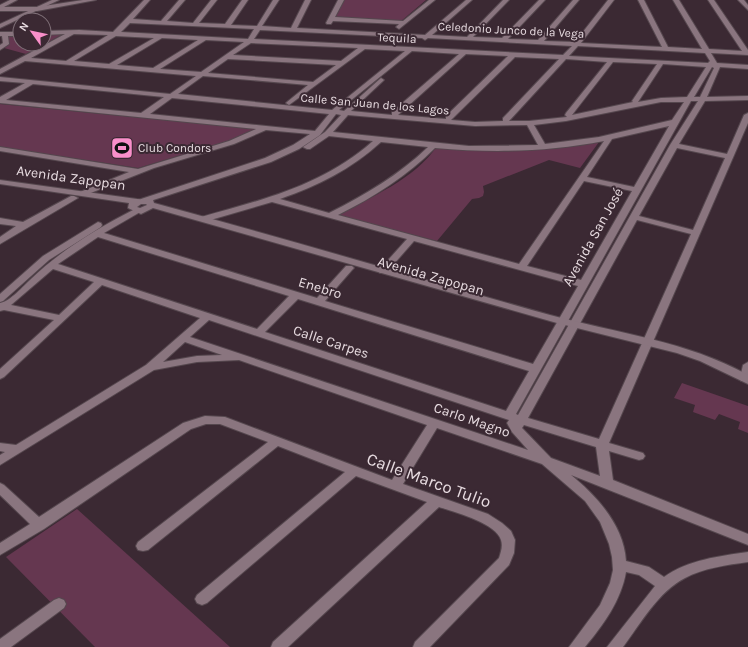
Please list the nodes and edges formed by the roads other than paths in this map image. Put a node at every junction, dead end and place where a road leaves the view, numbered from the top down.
1 (14, 0) edge
2 (56, 0) edge
3 (78, 0) edge
4 (90, 0) edge
5 (147, 0) edge
6 (182, 0) edge
7 (214, 0) edge
8 (245, 0) edge
9 (276, 0) edge
10 (308, 0) edge
11 (341, 0) edge
12 (432, 0) edge
13 (469, 0) edge
14 (506, 0) edge
15 (542, 0) edge
16 (576, 0) edge
17 (611, 0) edge
18 (641, 0) edge
19 (676, 0) edge
20 (711, 0) edge
21 (741, 0) edge
22 (0, 8) edge
23 (748, 8) edge
24 (37, 9) junction
25 (331, 19) junction
26 (129, 21) junction
27 (162, 23) junction
28 (404, 23) junction
29 (195, 24) junction
30 (0, 26) edge
31 (227, 26) junction
32 (260, 28) junction
33 (293, 30) junction
34 (327, 31) junction
35 (74, 32) junction
36 (52, 33) edge
37 (3, 34) edge
38 (115, 34) junction
39 (390, 35) junction
40 (161, 36) junction
41 (427, 37) junction
42 (204, 39) junction
43 (468, 39) junction
44 (250, 41) junction
45 (503, 41) junction
46 (540, 42) junction
47 (577, 44) junction
48 (3, 46) edge
49 (350, 46) junction
50 (364, 47) junction
51 (413, 49) junction
52 (666, 49) junction
53 (706, 51) junction
54 (465, 52) junction
55 (747, 53) edge
56 (513, 55) junction
57 (226, 57) junction
58 (564, 57) junction
59 (25, 59) junction
60 (611, 60) junction
61 (67, 62) junction
62 (342, 63) junction
63 (661, 63) junction
64 (712, 65) junction
65 (111, 66) junction
66 (748, 67) edge
67 (154, 70) junction
68 (0, 72) edge
69 (201, 74) junction
70 (0, 78) edge
71 (32, 82) junction
72 (314, 84) junction
73 (172, 94) junction
74 (691, 97) junction
75 (703, 97) junction
76 (748, 97) edge
77 (0, 100) edge
78 (635, 101) junction
79 (288, 103) junction
80 (335, 109) junction
81 (347, 111) junction
82 (395, 114) junction
83 (569, 115) junction
84 (748, 115) edge
85 (142, 116) junction
86 (449, 118) junction
87 (506, 120) junction
88 (675, 122) junction
89 (529, 123) junction
90 (264, 128) junction
91 (316, 133) junction
92 (328, 134) junction
93 (609, 138) junction
94 (379, 140) junction
95 (434, 145) junction
96 (674, 145) junction
97 (543, 147) junction
98 (0, 149) edge
99 (729, 157) junction
100 (652, 163) junction
101 (663, 165) junction
102 (139, 171) junction
103 (582, 178) junction
104 (0, 182) edge
105 (0, 185) edge
106 (637, 190) junction
107 (83, 194) junction
108 (74, 198) junction
109 (270, 199) junction
110 (142, 206) junction
111 (329, 216) junction
112 (634, 218) junction
113 (204, 219) junction
114 (0, 221) edge
115 (24, 225) junction
116 (696, 232) junction
117 (97, 234) junction
118 (412, 237) junction
119 (0, 241) edge
120 (51, 265) junction
121 (522, 267) junction
122 (349, 268) junction
123 (383, 271) junction
124 (100, 282) junction
125 (583, 284) junction
126 (296, 296) junction
127 (319, 302) junction
128 (1, 305) edge
129 (207, 317) junction
130 (60, 318) junction
131 (561, 325) junction
132 (573, 328) junction
133 (258, 334) junction
134 (184, 338) junction
135 (647, 344) junction
136 (249, 359) junction
137 (748, 365) edge
138 (151, 367) junction
139 (536, 369) junction
140 (0, 375) edge
141 (747, 379) edge
142 (509, 416) junction
143 (434, 423) junction
144 (519, 424) junction
145 (276, 442) junction
146 (602, 446) junction
147 (0, 447) edge
148 (18, 450) junction
149 (639, 456) dead end
150 (544, 460) junction
151 (0, 461) edge
152 (354, 471) junction
153 (607, 483) junction
154 (395, 486) junction
155 (0, 488) edge
156 (436, 502) junction
157 (39, 525) junction
158 (748, 540) edge
159 (143, 546) dead end
160 (0, 550) edge
161 (748, 557) edge
162 (620, 566) junction
163 (663, 586) junction
164 (202, 599) dead end
165 (59, 604) dead end
166 (0, 646) edge
167 (278, 647) edge
168 (420, 647) edge
169 (576, 647) edge
170 (614, 647) edge

1 - 22 street
2 - 24 street
3 - 4 street
4 - 24 street
5 - 26 street
6 - 27 street
7 - 29 street
8 - 31 street
9 - 32 street
10 - 33 street
11 - 25 street
12 - 28 street
13 - 41 street
14 - 43 street
15 - 45 street
16 - 46 street
17 - 47 street
18 - 52 street
19 - 53 street
20 - 55 street
21 - 23 street
22 - 24 street
24 - 30 street
25 - 28 street
25 - 34 street
26 - 27 street, Celedonio Junco de la Vega
26 - 38 street
27 - 29 street, Celedonio Junco de la Vega
28 - 39 street
29 - 31 street, Celedonio Junco de la Vega
31 - 32 street, Celedonio Junco de la Vega
32 - 33 street, Celedonio Junco de la Vega
32 - 44 street
33 - 34 street, Celedonio Junco de la Vega
34 - 39 street, Celedonio Junco de la Vega
34 - 49 street
35 - 36 street, Tequila
35 - 38 street, Tequila
35 - 59 street
37 - 48 street
38 - 40 street, Tequila
38 - 61 street
39 - 41 street, Celedonio Junco de la Vega
40 - 42 street, Tequila
40 - 65 street
41 - 43 street, Celedonio Junco de la Vega
41 - 51 street
42 - 44 street, Tequila
42 - 67 street
43 - 45 street, Celedonio Junco de la Vega
44 - 49 street, Tequila
44 - 57 street
45 - 46 street, Celedonio Junco de la Vega
46 - 47 street, Celedonio Junco de la Vega
47 - 52 street, Celedonio Junco de la Vega
47 - 58 street
49 - 50 street, Tequila
50 - 51 street, Tequila
50 - 62 street
51 - 54 street, Tequila
51 - 80 street
51 - 81 street
52 - 53 street, Celedonio Junco de la Vega
53 - 55 street, Celedonio Junco de la Vega
53 - 64 street
54 - 56 street, Tequila
54 - 82 street
56 - 58 street, Tequila
56 - 86 street
57 - 62 street
57 - 69 street
58 - 60 street, Tequila
58 - 87 street
59 - 61 street
59 - 68 street
60 - 63 street, Tequila
60 - 83 street
61 - 65 street
62 - 72 street
63 - 64 street, Tequila
63 - 78 street
64 - 66 street, Tequila
64 - 74 street, Avenida San José
64 - 75 street, Avenida San José
65 - 67 street
67 - 69 street
69 - 72 street
69 - 73 street
70 - 71 street, Calle San Juan de los Lagos
70 - 73 street, Calle San Juan de los Lagos
71 - 73 street, Calle San Juan de los Lagos
71 - 77 street
72 - 79 street
73 - 79 street, Calle San Juan de los Lagos
73 - 80 street, Calle San Juan de los Lagos
73 - 85 street
74 - 75 street, Calle San Juan de los Lagos
74 - 78 street, Calle San Juan de los Lagos
74 - 88 street, Avenida San José
74 - 89 street, Calle San Juan de los Lagos
75 - 76 street, Calle San Juan de los Lagos
75 - 96 street, Avenida San José
77 - 85 street
78 - 83 street, Calle San Juan de los Lagos
79 - 80 street, Calle San Juan de los Lagos
80 - 81 street, Calle San Juan de los Lagos
80 - 91 street
81 - 82 street, Calle San Juan de los Lagos
81 - 89 street, Calle San Juan de los Lagos
81 - 92 street
82 - 86 street, Calle San Juan de los Lagos
83 - 87 street, Calle San Juan de los Lagos
84 - 99 street
85 - 90 street
86 - 87 street, Calle San Juan de los Lagos
88 - 93 street
88 - 100 street, Avenida San José
89 - 97 street
90 - 91 street
90 - 102 street
91 - 110 street
92 - 94 street
92 - 110 street
93 - 97 street
93 - 103 street
94 - 95 street
94 - 109 street
95 - 97 street
95 - 111 street
96 - 99 street
96 - 101 street, Avenida San José
98 - 102 street
99 - 116 street
100 - 101 street
100 - 106 street, Avenida San José
101 - 112 street, Avenida San José
102 - 107 street
103 - 106 street
103 - 121 street
104 - 107 street, Avenida Zapopan
105 - 108 street, Avenida Zapopan
106 - 125 street, Avenida San José
107 - 110 street, Avenida Zapopan
108 - 110 street, Avenida Zapopan
108 - 115 street
109 - 111 street
109 - 113 street
110 - 113 street, Avenida Zapopan
110 - 117 street
110 - 122 street, Avenida Zapopan
110 - 128 street
111 - 118 street
112 - 116 street
112 - 132 street, Avenida San José
113 - 123 street, Avenida Zapopan
114 - 115 street
115 - 119 street
116 - 135 street
117 - 120 street
117 - 126 street, Enebro
118 - 121 street
118 - 123 street
120 - 124 street, Calle Carpes
120 - 128 street
121 - 125 street
122 - 127 street
122 - 131 street, Avenida Zapopan
123 - 131 street, Avenida Zapopan
124 - 129 street, Calle Carpes
124 - 130 street
125 - 131 street, Avenida San José
126 - 127 street, Enebro
126 - 133 street
127 - 139 street, Enebro
128 - 130 street
129 - 133 street, Calle Carpes
129 - 134 street
130 - 140 street
131 - 132 street, Avenida Zapopan
131 - 139 street, Avenida San José
132 - 135 street, Avenida Zapopan
132 - 144 street, Avenida San José
133 - 142 street, Calle Carpes
134 - 136 street, Carlo Magno
134 - 138 street
135 - 141 street, Avenida Zapopan
135 - 146 street
136 - 138 street
136 - 143 street, Carlo Magno
137 - 141 street
138 - 148 street
139 - 142 street, Avenida San José
142 - 144 street, Calle Carpes
143 - 150 street, Carlo Magno
143 - 154 street
144 - 146 street, Calle Carpes
144 - 150 street
145 - 152 street, Calle Marco Tulio
145 - 157 street, Calle Marco Tulio
145 - 159 street
146 - 149 street, Calle Carpes
146 - 153 street
147 - 148 street
148 - 151 street
150 - 153 street, Carlo Magno
150 - 162 street
152 - 154 street, Calle Marco Tulio
152 - 164 street
153 - 158 street, Carlo Magno
154 - 156 street, Calle Marco Tulio
155 - 157 street
156 - 167 street
156 - 168 street, Calle Marco Tulio
157 - 160 street
161 - 163 street
162 - 163 street
162 - 169 street
163 - 170 street
165 - 166 street

